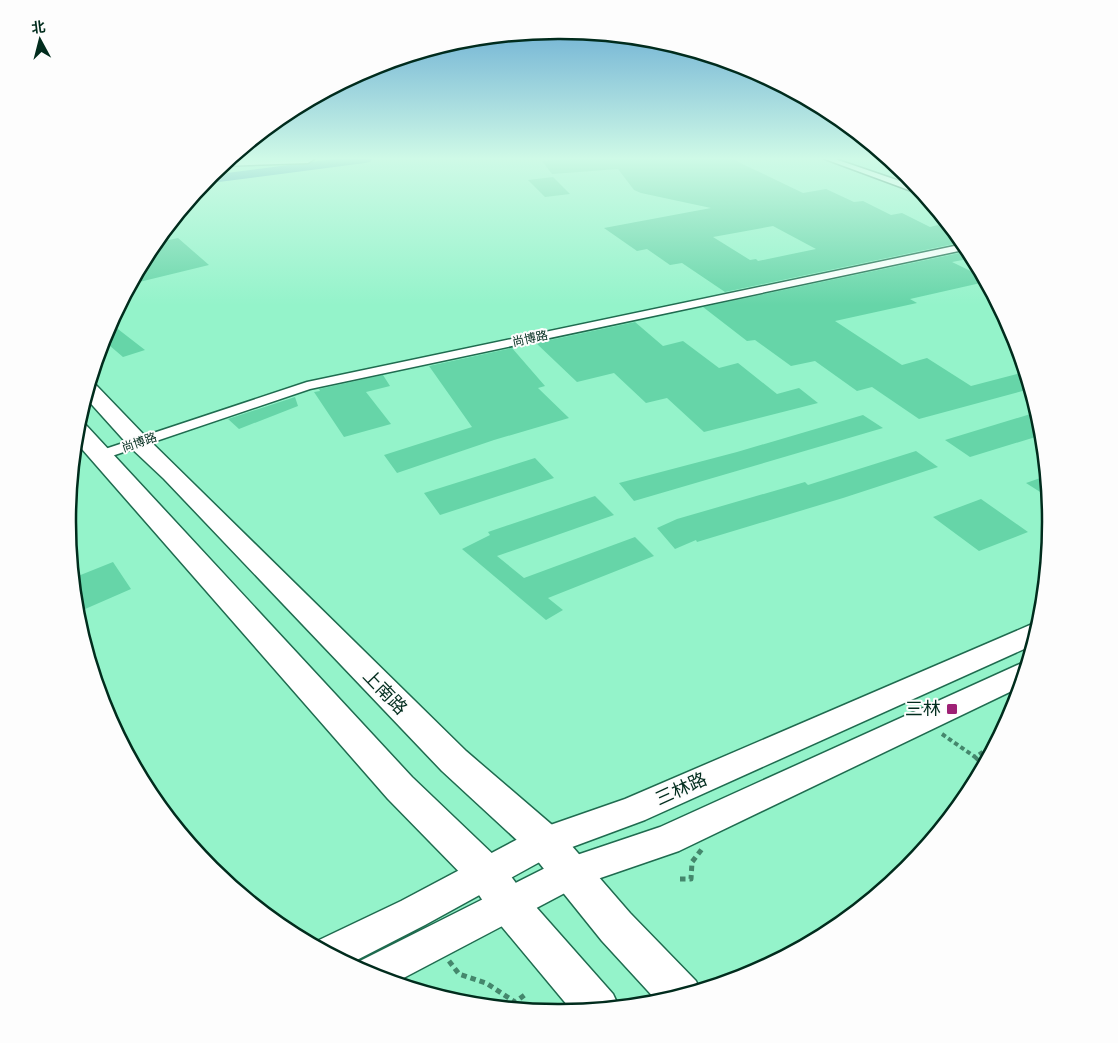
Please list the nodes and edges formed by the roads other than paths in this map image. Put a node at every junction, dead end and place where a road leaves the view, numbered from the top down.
1 (956, 248) edge
2 (94, 394) edge
3 (84, 437) edge
4 (138, 442) junction
5 (101, 455) junction
6 (1027, 636) edge
7 (1016, 677) edge
8 (545, 842) junction
9 (571, 872) junction
10 (497, 888) junction
11 (338, 950) edge
12 (379, 970) edge
13 (675, 990) edge
14 (593, 1003) edge

1 - 4 street, 尚博路
2 - 4 main road, 上南路
3 - 5 main road
4 - 5 street, 尚博路
4 - 8 main road, 上南路
5 - 10 main road
6 - 8 main road, 三林路
7 - 9 main road, 三林路
8 - 9 main road, 上南路
8 - 10 main road, 三林路
9 - 10 main road, 三林路
9 - 13 main road, 上南路
10 - 11 main road, 三林路
10 - 12 main road, 三林路
10 - 14 main road

